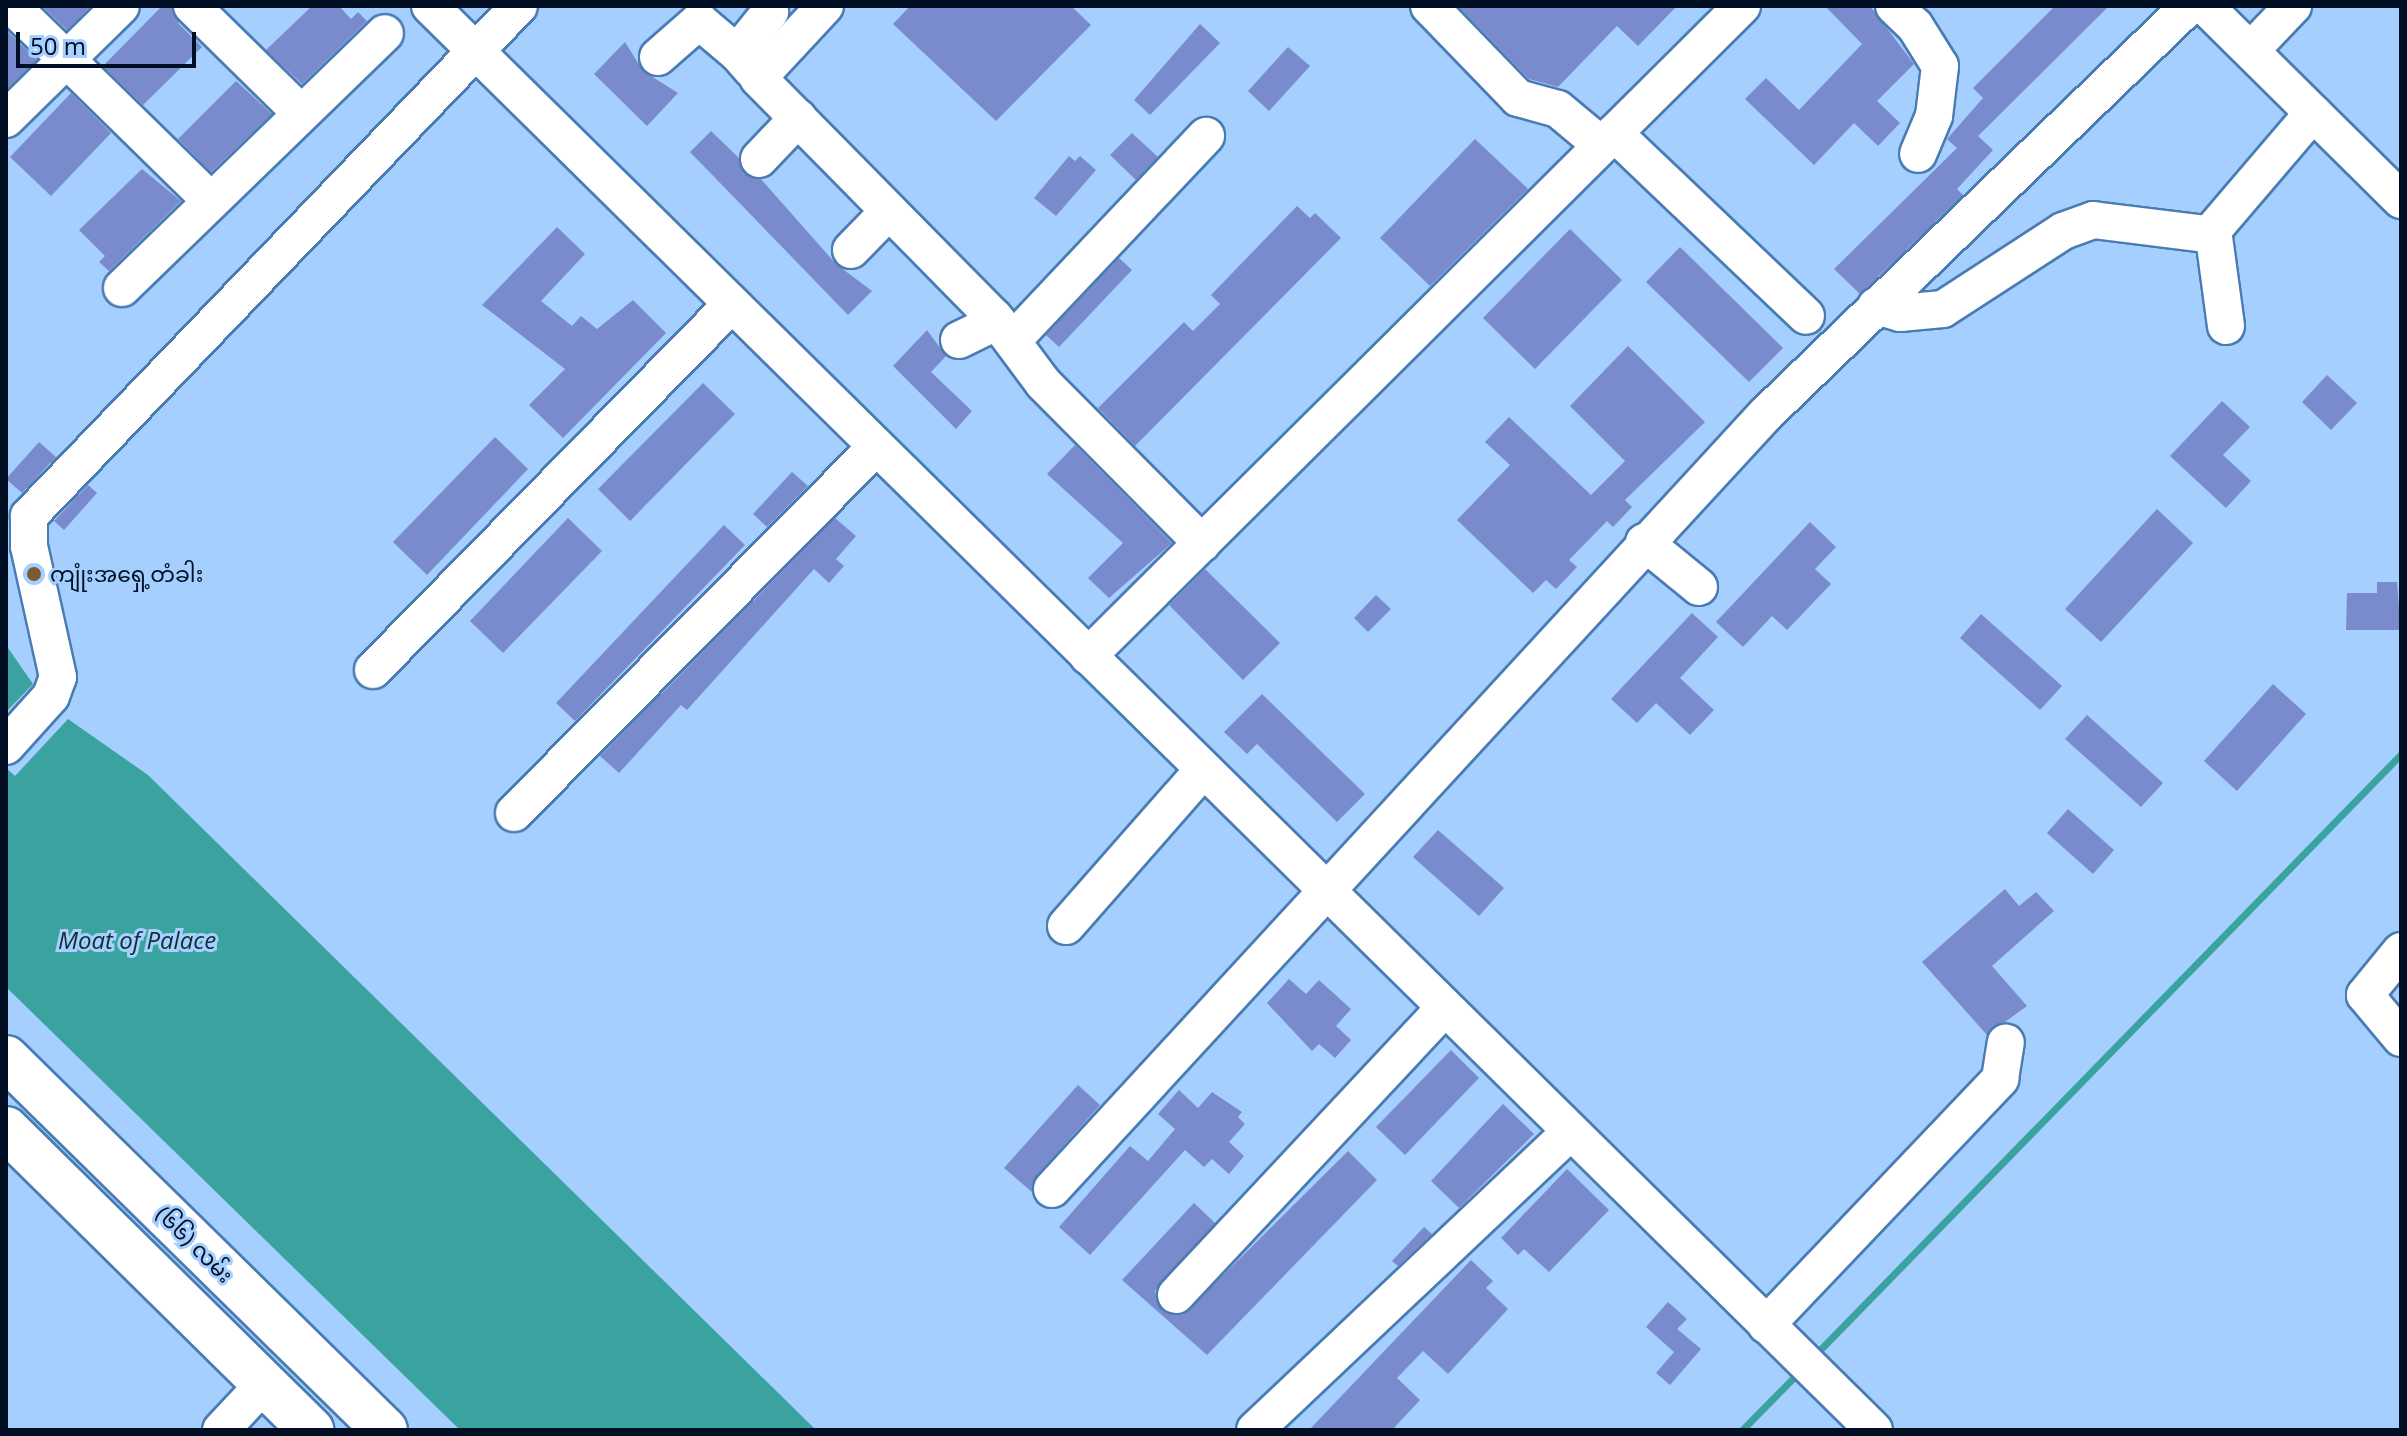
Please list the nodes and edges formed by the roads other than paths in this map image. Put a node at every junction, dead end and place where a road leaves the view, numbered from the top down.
1 (12, 6) edge
2 (121, 6) edge
3 (192, 6) edge
4 (430, 6) edge
5 (519, 6) edge
6 (825, 6) edge
7 (1429, 6) edge
8 (1742, 6) edge
9 (1894, 6) edge
10 (2189, 6) edge
11 (2205, 6) edge
12 (2293, 6) edge
13 (770, 12) dead end
14 (385, 33) dead end
15 (2251, 50) junction
16 (475, 51) junction
17 (658, 57) dead end
18 (65, 61) junction
19 (748, 65) junction
20 (301, 113) junction
21 (2313, 113) junction
22 (798, 118) junction
23 (6, 119) edge
24 (1206, 136) dead end
25 (1607, 139) junction
26 (1918, 154) dead end
27 (759, 159) dead end
28 (210, 200) junction
29 (2401, 200) edge
30 (889, 211) junction
31 (2213, 235) junction
32 (851, 250) dead end
33 (122, 288) dead end
34 (732, 304) junction
35 (1876, 306) junction
36 (1806, 316) dead end
37 (2226, 326) dead end
38 (1006, 330) junction
39 (959, 340) dead end
40 (876, 447) junction
41 (1644, 542) junction
42 (1202, 543) junction
43 (1699, 587) dead end
44 (1088, 656) junction
45 (373, 670) dead end
46 (18, 733) edge
47 (1203, 770) junction
48 (514, 813) dead end
49 (1328, 892) junction
50 (1066, 926) dead end
51 (2401, 951) edge
52 (1445, 1008) junction
53 (2401, 1038) edge
54 (2006, 1042) dead end
55 (6, 1058) edge
56 (6, 1129) edge
57 (1570, 1132) junction
58 (1052, 1189) dead end
59 (1176, 1295) dead end
60 (1766, 1325) junction
61 (264, 1384) junction
62 (221, 1430) edge
63 (311, 1430) edge
64 (385, 1430) edge
65 (1255, 1430) edge
66 (1874, 1430) edge

1 - 18 street
2 - 18 street
3 - 20 street
4 - 16 street
5 - 16 street
6 - 19 street
7 - 25 street
8 - 25 street
9 - 26 street
10 - 35 street
11 - 15 street
12 - 15 street
13 - 19 street
14 - 20 street
15 - 21 street
16 - 34 street
16 - 46 street
17 - 19 street
18 - 23 street
18 - 28 street
19 - 22 street
20 - 28 street
21 - 29 street
21 - 31 street
22 - 27 street
22 - 30 street
24 - 38 street
25 - 36 street
25 - 42 street
28 - 33 street
30 - 32 street
30 - 38 street
31 - 35 street
31 - 37 street
34 - 40 street
34 - 45 street
35 - 41 street
38 - 39 street
38 - 42 street
40 - 44 street
40 - 48 street
41 - 43 street
41 - 49 street
42 - 44 street
44 - 47 street
47 - 49 street
47 - 50 street
49 - 52 street
49 - 58 street
51 - 53 street
52 - 57 street
52 - 59 street
54 - 60 street
55 - 64 main road, (၆၆) လမ်း
56 - 61 main road
57 - 60 street
57 - 65 street
60 - 66 street
61 - 62 street
61 - 63 main road

